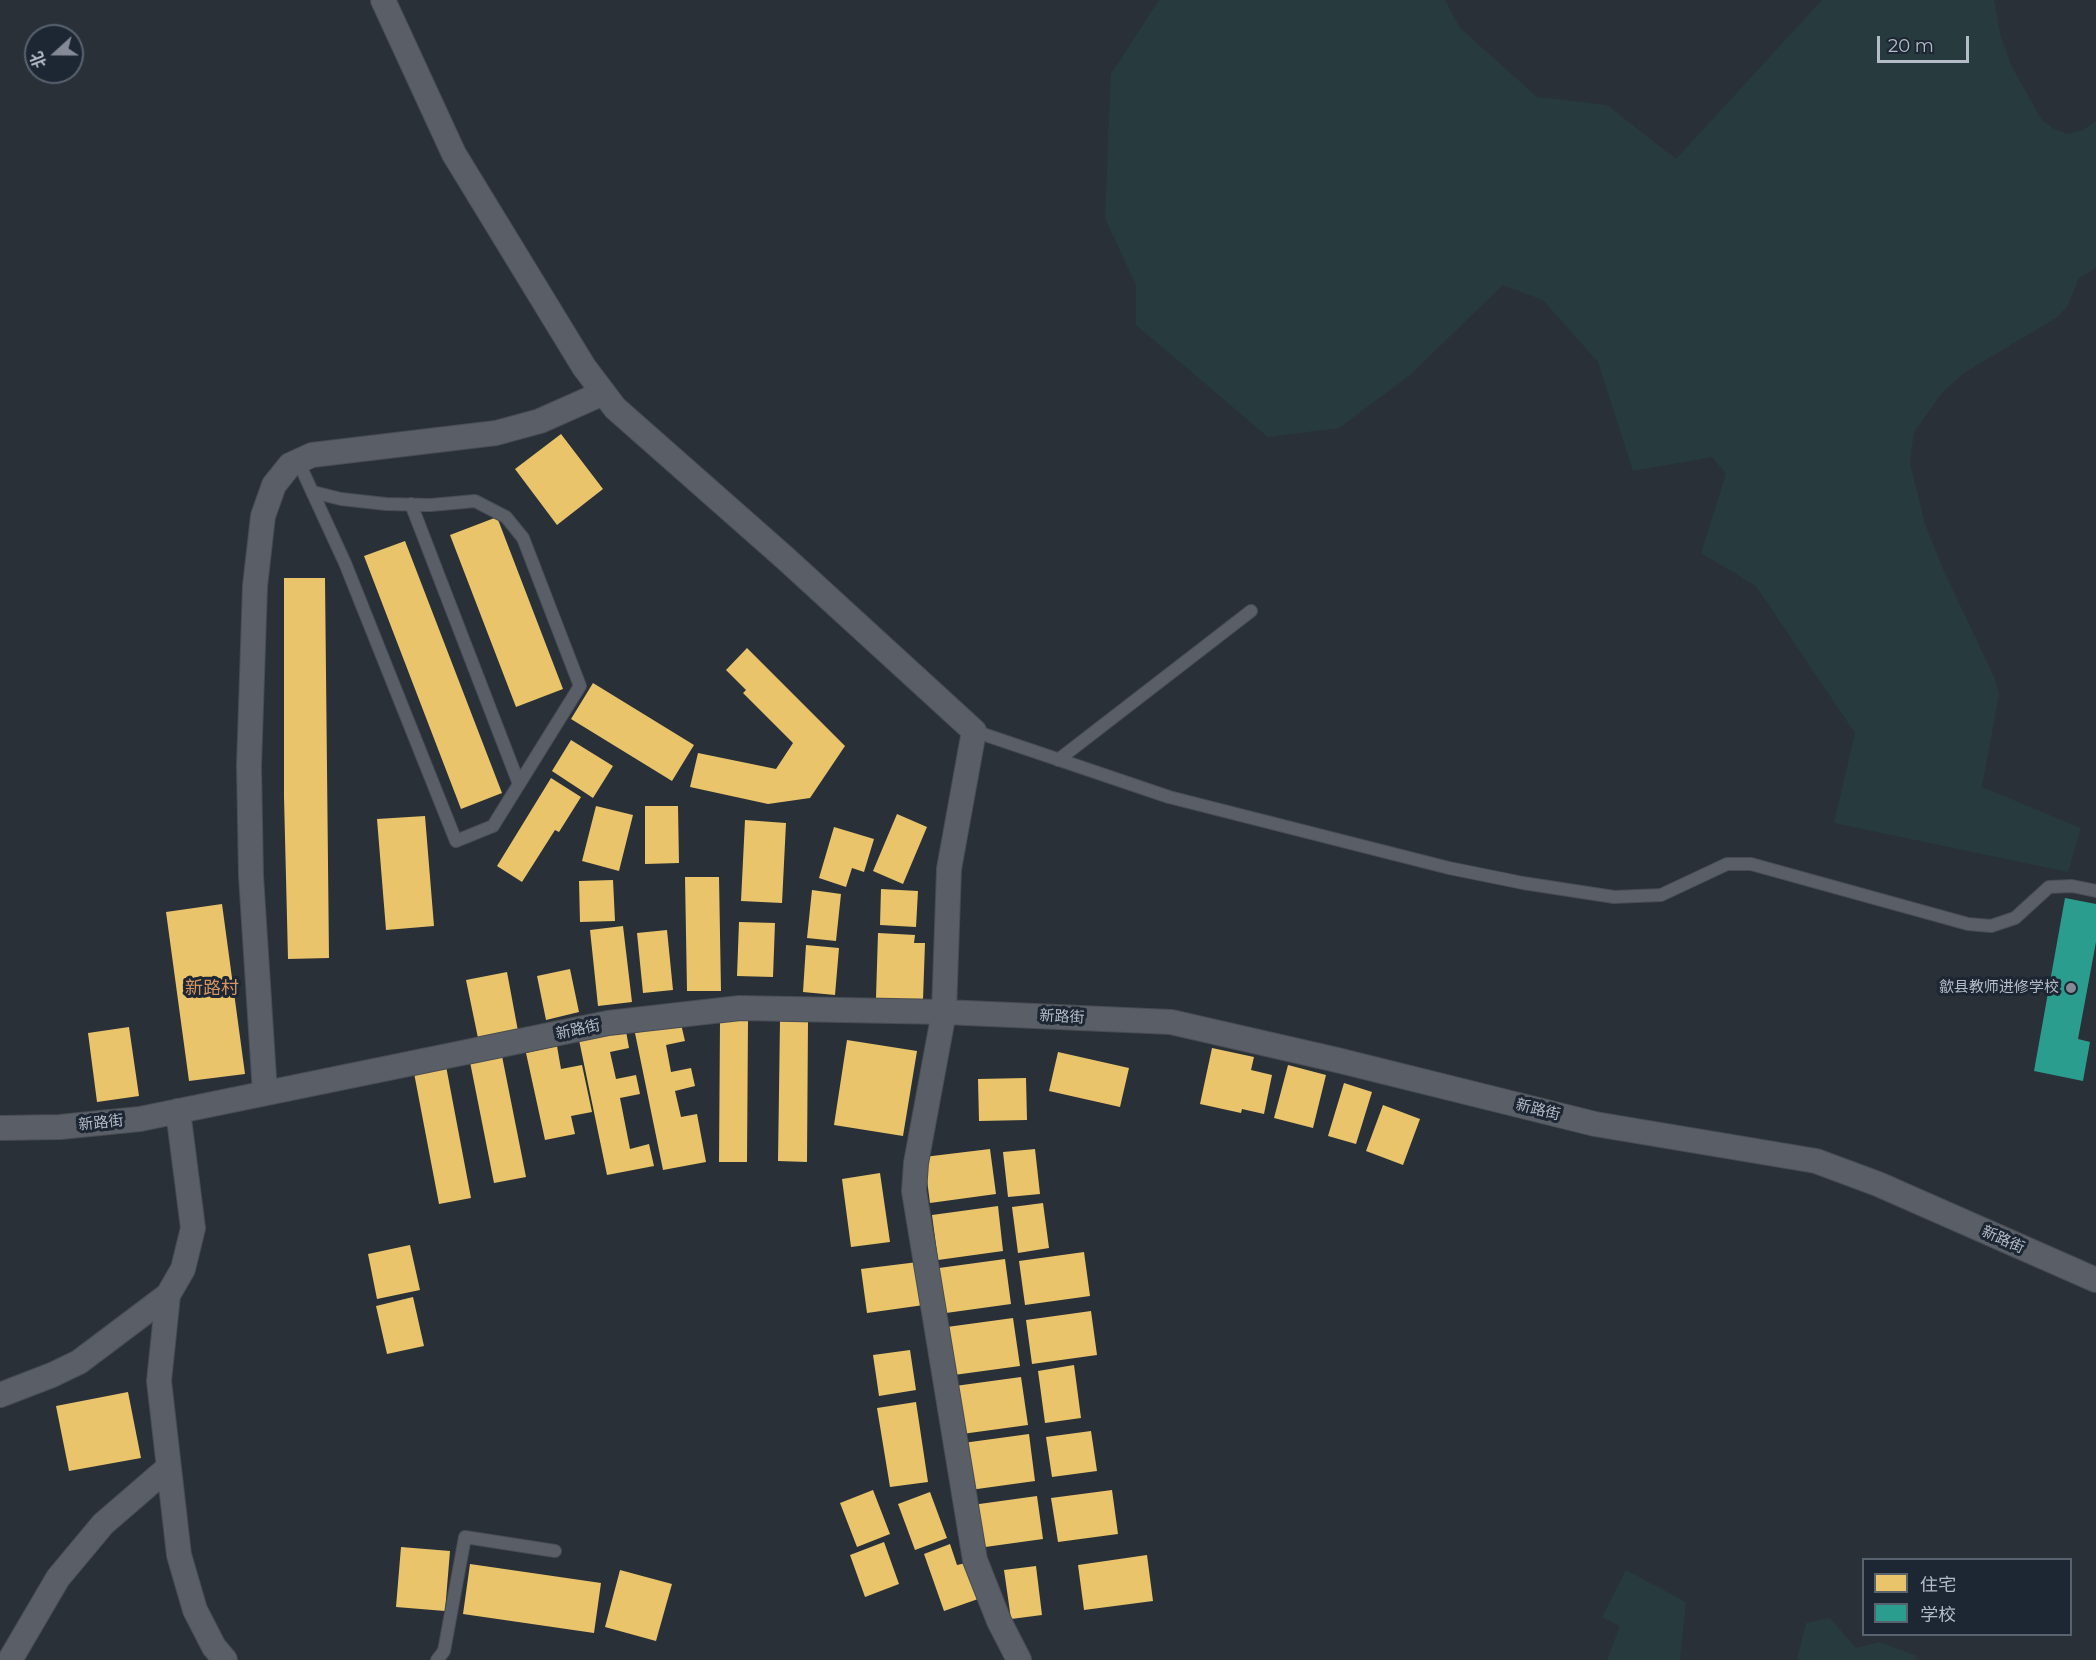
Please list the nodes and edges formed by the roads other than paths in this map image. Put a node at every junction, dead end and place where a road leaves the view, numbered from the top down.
1 (383, 0) edge
2 (603, 393) junction
3 (298, 462) junction
4 (313, 492) junction
5 (411, 504) junction
6 (1251, 611) dead end
7 (974, 731) junction
8 (1058, 760) junction
9 (519, 784) junction
10 (2096, 891) edge
11 (944, 1012) junction
12 (265, 1094) junction
13 (178, 1111) junction
14 (0, 1128) edge
15 (2096, 1280) edge
16 (168, 1295) junction
17 (0, 1395) edge
18 (169, 1467) junction
19 (555, 1551) dead end
20 (10, 1660) edge
21 (225, 1660) edge
22 (437, 1660) edge
23 (1019, 1660) edge

1 - 2 street
2 - 3 street
2 - 7 street
3 - 4 lane
3 - 12 street
4 - 5 lane
4 - 9 lane
5 - 9 lane
5 - 9 lane
6 - 8 lane
7 - 8 lane
7 - 11 street
8 - 10 lane
11 - 12 street, 新路街
11 - 15 street, 新路街
11 - 23 street
12 - 13 street, 新路街
13 - 14 street, 新路街
13 - 16 street
16 - 17 street
16 - 18 street
18 - 20 street
18 - 21 street
19 - 22 lane

